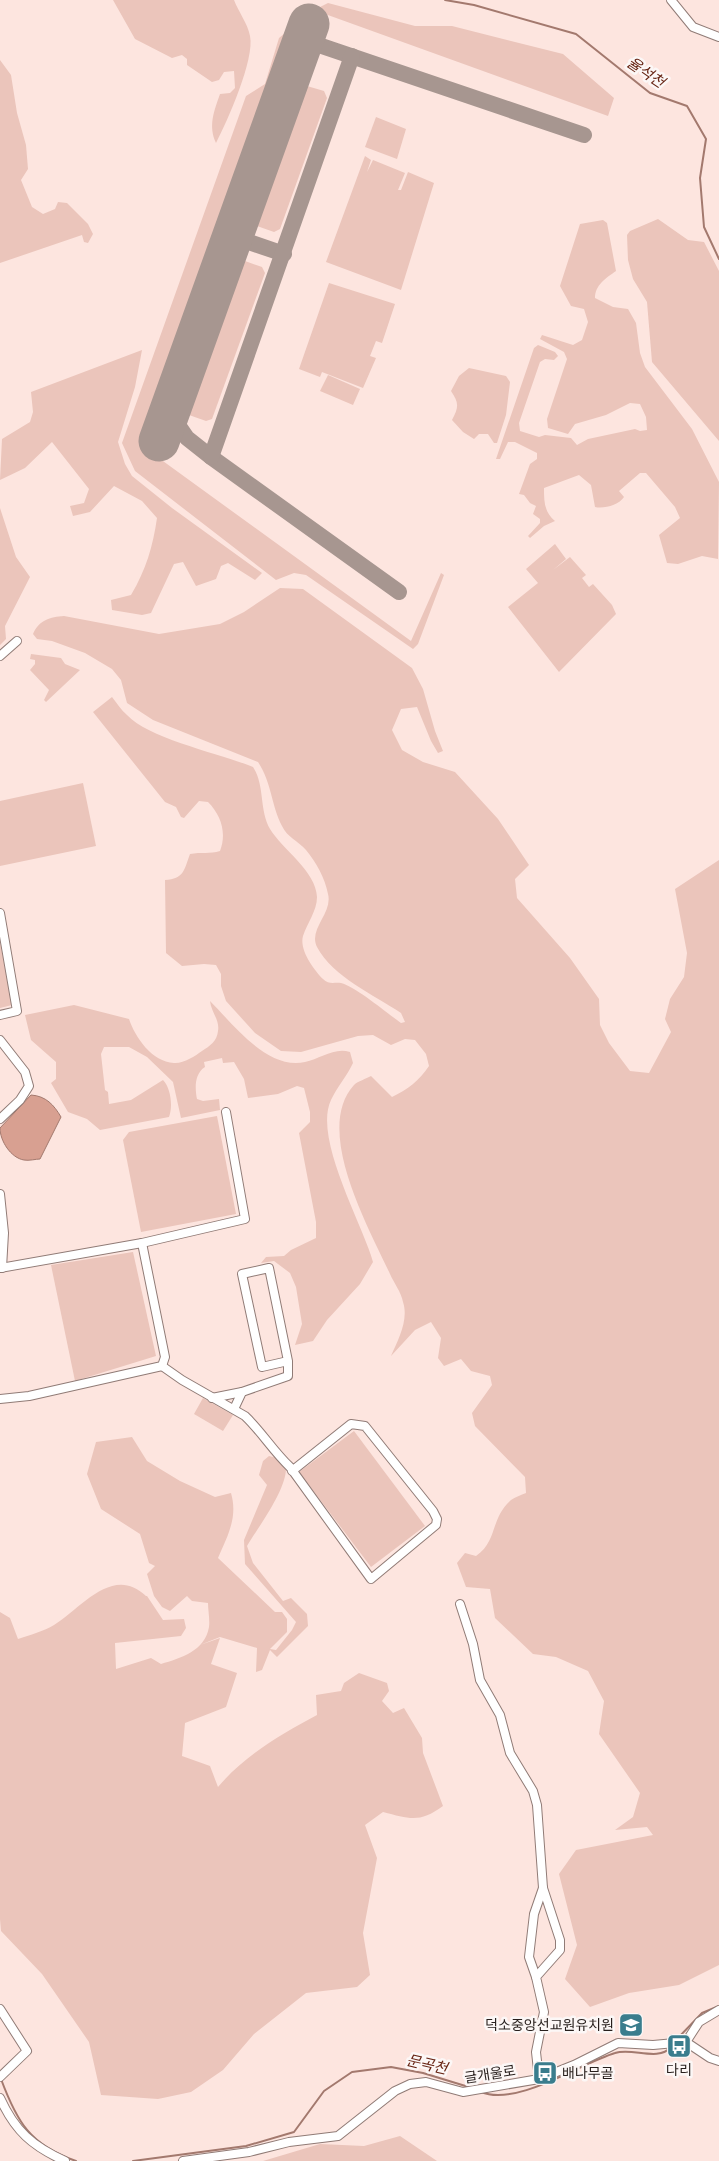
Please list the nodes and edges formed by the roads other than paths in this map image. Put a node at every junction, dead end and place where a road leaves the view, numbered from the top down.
1 (671, 0) edge
2 (719, 37) edge
3 (17, 641) dead end
4 (0, 656) edge
5 (0, 913) edge
6 (0, 1015) edge
7 (0, 1040) edge
8 (226, 1112) dead end
9 (0, 1119) edge
10 (0, 1194) edge
11 (142, 1243) junction
12 (1, 1268) edge
13 (288, 1361) junction
14 (162, 1366) junction
15 (242, 1392) junction
16 (212, 1398) junction
17 (0, 1399) edge
18 (234, 1409) junction
19 (292, 1471) junction
20 (460, 1604) dead end
21 (543, 1888) junction
22 (536, 1977) junction
23 (0, 2009) edge
24 (719, 2010) edge
25 (682, 2043) junction
26 (719, 2061) edge
27 (2, 2075) edge
28 (539, 2078) junction
29 (0, 2098) edge
30 (237, 2157) edge
31 (65, 2161) edge
32 (183, 2161) edge

1 - 2 street
3 - 4 street
5 - 6 street
7 - 9 street
8 - 11 street
10 - 12 street
11 - 12 street
11 - 14 street
13 - 13 street
13 - 15 street
14 - 16 street
14 - 17 street
15 - 16 street
15 - 18 street
16 - 18 street
18 - 19 street
19 - 19 street
20 - 21 street
21 - 22 street
21 - 22 street
22 - 28 street
23 - 27 street
24 - 25 street
25 - 26 street
25 - 28 street, 글개울로
28 - 30 street, 글개울로
29 - 31 street
30 - 32 street, 글개울로

